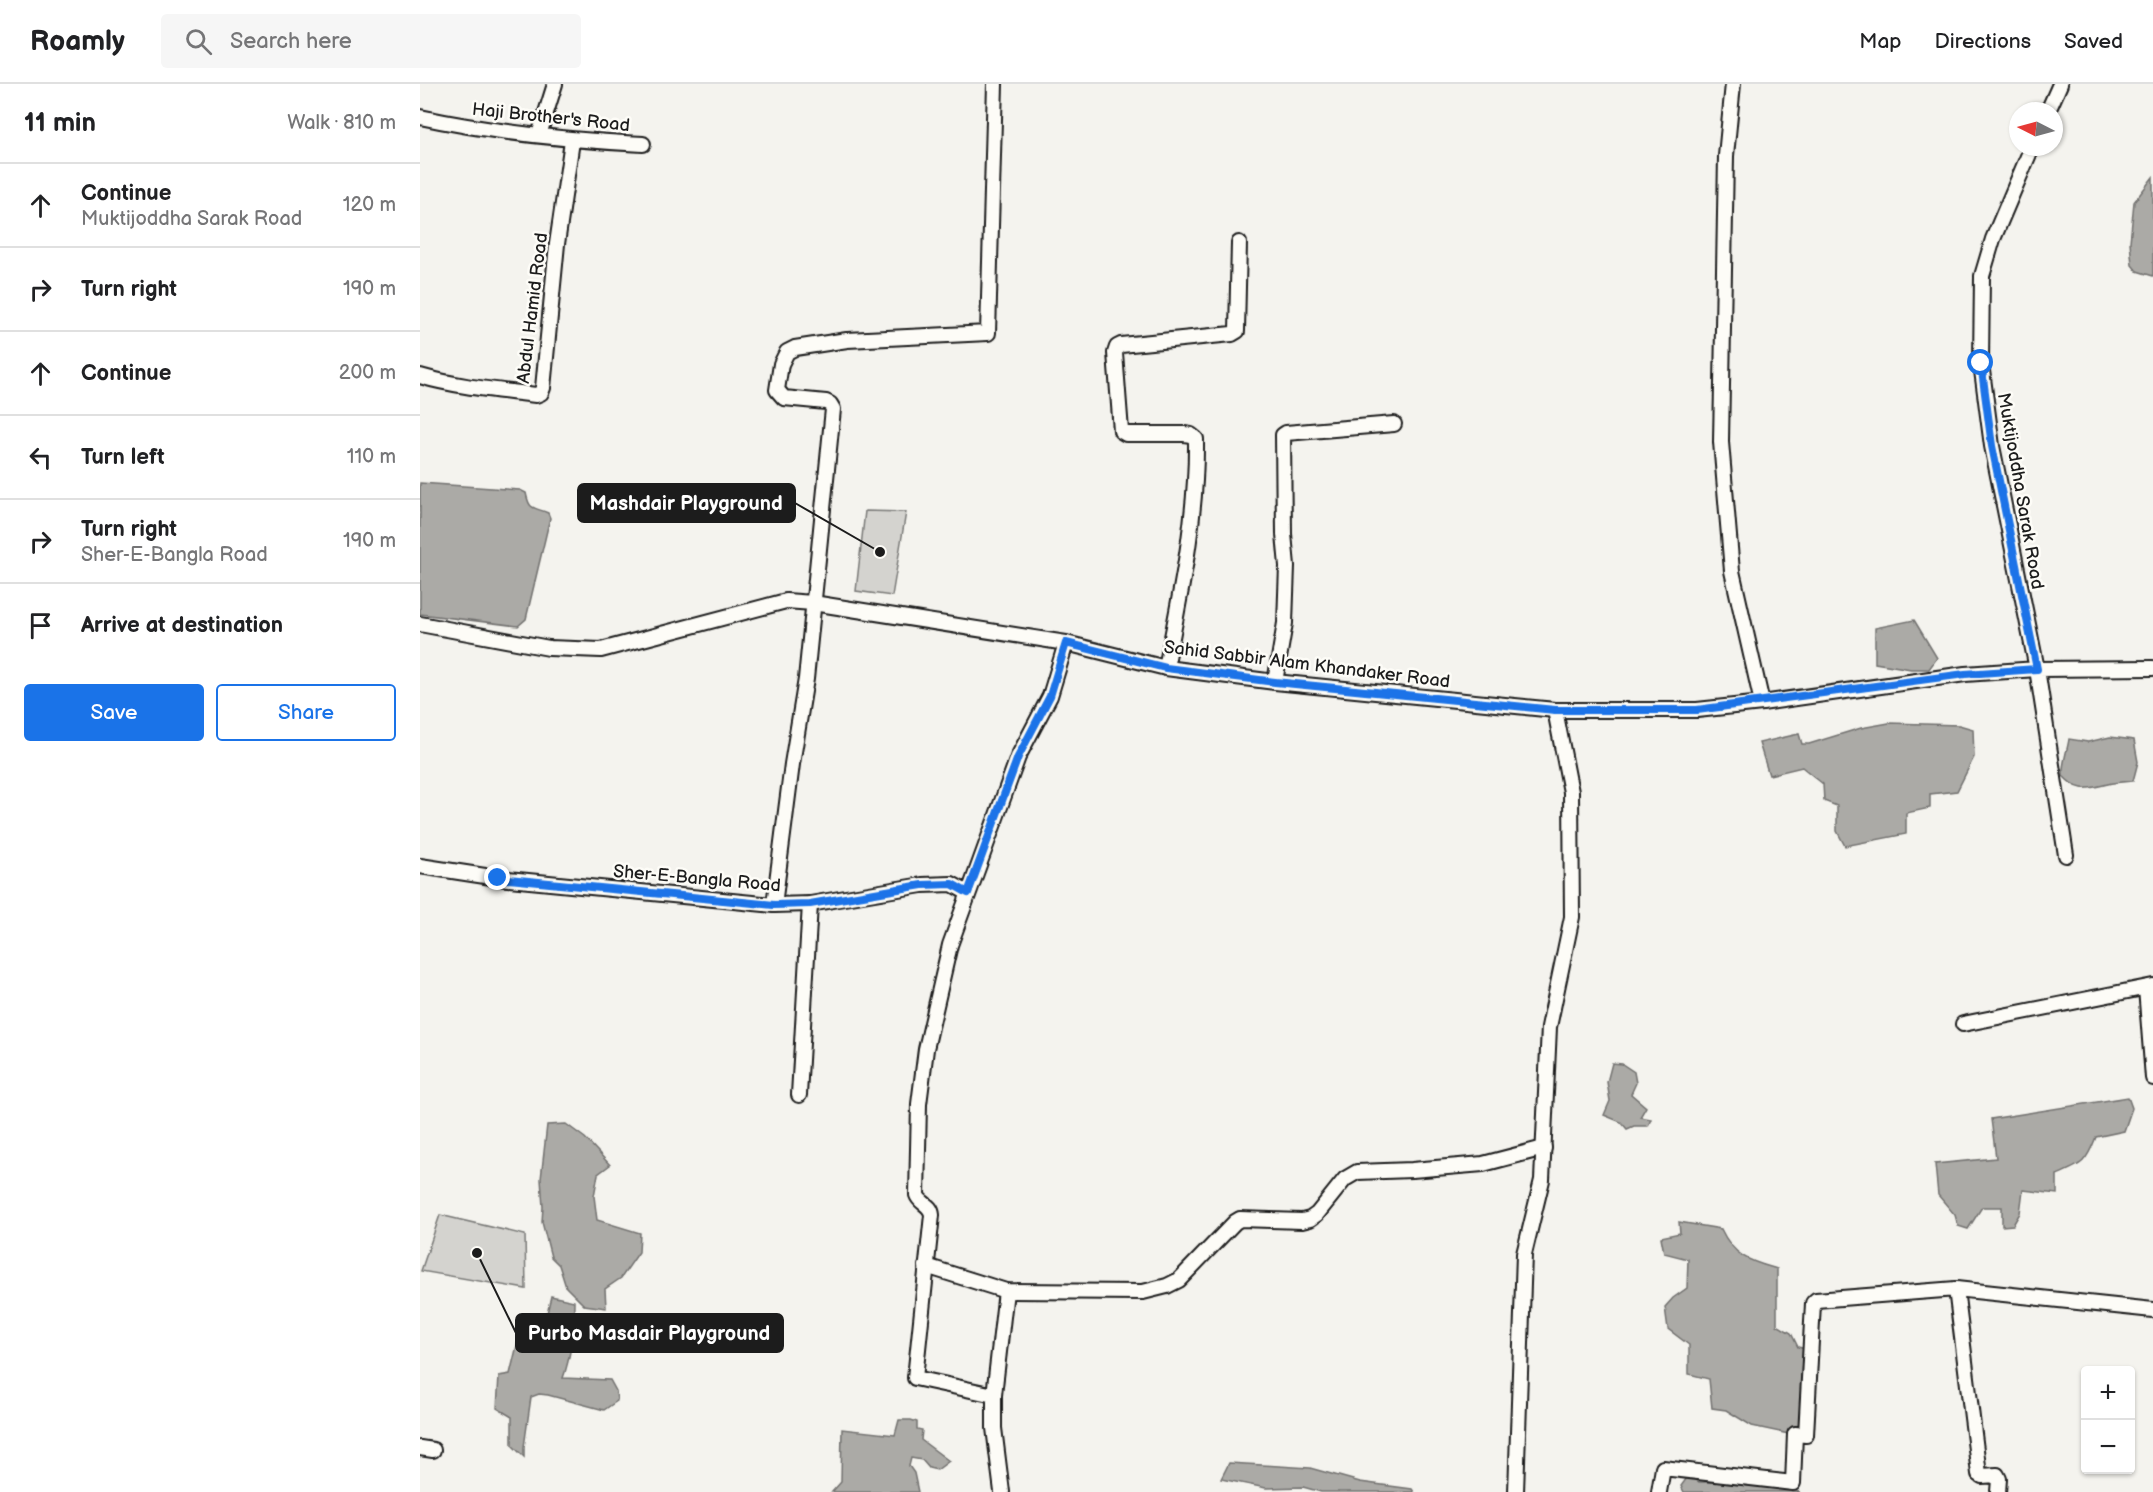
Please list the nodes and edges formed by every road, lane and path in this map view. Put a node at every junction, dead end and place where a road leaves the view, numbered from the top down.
1 (555, 84) edge
2 (995, 84) edge
3 (1733, 84) edge
4 (2060, 84) edge
5 (2052, 102) edge
6 (420, 117) edge
7 (539, 135) junction
8 (572, 141) junction
9 (643, 144) dead end
10 (2028, 156) edge
11 (1239, 243) dead end
12 (420, 376) edge
13 (1394, 424) dead end
14 (813, 603) junction
15 (420, 624) edge
16 (1066, 643) junction
17 (1166, 668) junction
18 (2153, 668) edge
19 (2037, 669) junction
20 (1275, 682) junction
21 (1762, 703) junction
22 (1555, 710) junction
23 (2066, 855) dead end
24 (420, 866) edge
25 (968, 893) junction
26 (810, 904) junction
27 (774, 905) junction
28 (2149, 987) edge
29 (1963, 1024) dead end
30 (2153, 1078) edge
31 (799, 1095) dead end
32 (1544, 1148) junction
33 (926, 1266) junction
34 (1956, 1289) junction
35 (1006, 1291) junction
36 (2153, 1310) edge
37 (994, 1395) junction
38 (1002, 1492) edge
39 (1516, 1492) edge
40 (1659, 1492) edge
41 (1998, 1492) edge

1 - 7 street
2 - 14 street
3 - 21 street
4 - 5 street
6 - 7 street, Haji Brother's Road
7 - 8 street, Haji Brother's Road
8 - 9 street, Haji Brother's Road
8 - 12 street, Abdul Hamid Road
10 - 19 street, Muktijoddha Sarak Road
11 - 17 street
13 - 20 street
14 - 15 street, Sahid Sabbir Alam Khandaker Road
14 - 16 street, Sahid Sabbir Alam Khandaker Road
14 - 27 street
16 - 17 street, Sahid Sabbir Alam Khandaker Road
16 - 25 street
17 - 20 street, Sahid Sabbir Alam Khandaker Road
18 - 19 street, Sahid Sabbir Alam Khandaker Road
19 - 21 street, Sahid Sabbir Alam Khandaker Road
19 - 23 street, Muktijoddha Sarak Road
20 - 22 street, Sahid Sabbir Alam Khandaker Road
21 - 22 street, Sahid Sabbir Alam Khandaker Road
22 - 32 street
24 - 27 street, Sher-E-Bangla Road
25 - 26 street, Sher-E-Bangla Road
25 - 33 street
26 - 27 street, Sher-E-Bangla Road
26 - 31 street
28 - 29 street
28 - 30 street
32 - 35 street
32 - 39 street
33 - 35 street
33 - 37 street
34 - 36 street
34 - 40 street
34 - 41 street
35 - 37 street
37 - 38 street

